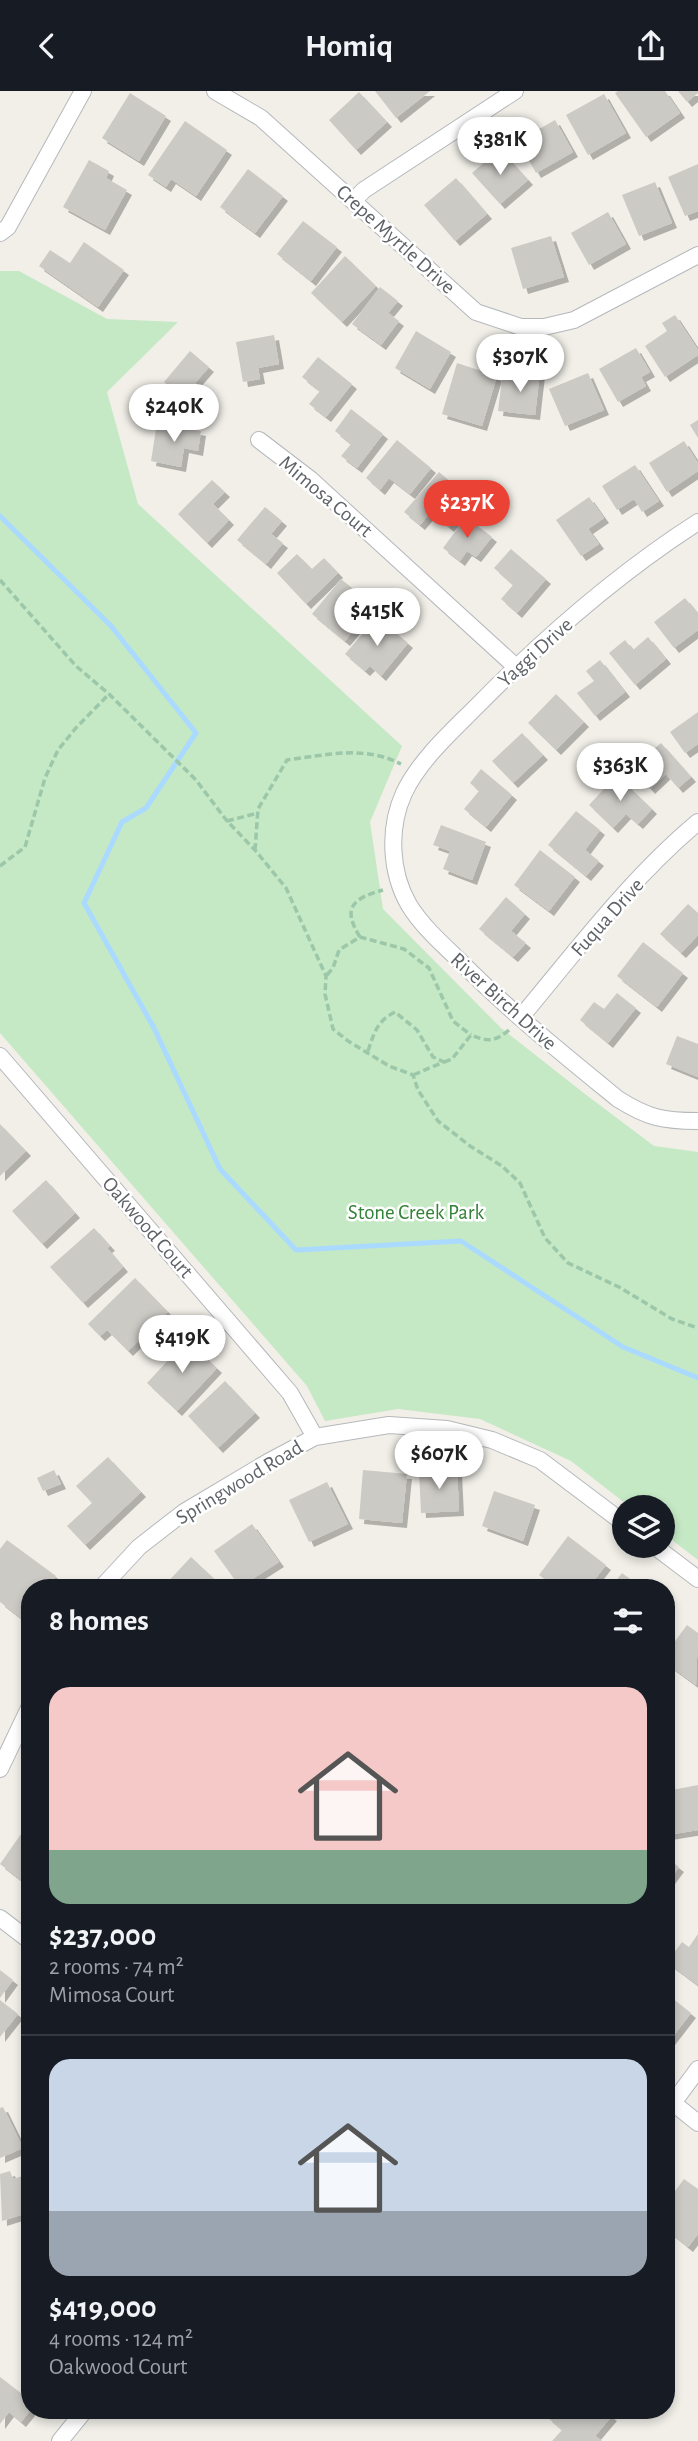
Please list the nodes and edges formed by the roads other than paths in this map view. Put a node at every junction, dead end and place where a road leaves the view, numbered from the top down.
1 (83, 91) edge
2 (215, 91) edge
3 (515, 91) edge
4 (353, 201) junction
5 (0, 233) edge
6 (698, 255) edge
7 (259, 440) dead end
8 (698, 522) edge
9 (516, 667) junction
10 (399, 808) joint
11 (698, 822) edge
12 (521, 1017) junction
13 (0, 1055) edge
14 (698, 1121) edge
15 (315, 1437) junction
16 (612, 1514) edge
17 (670, 1558) edge
18 (109, 1579) edge
19 (698, 1579) edge
20 (21, 1725) edge
21 (0, 1769) edge
22 (0, 1918) edge
23 (21, 1934) edge
24 (698, 2069) edge
25 (675, 2100) edge
26 (675, 2105) edge
27 (698, 2123) edge
28 (78, 2419) edge
29 (60, 2441) edge

1 - 5 street
2 - 4 street, Crepe Myrtle Drive
3 - 4 street
4 - 6 street, Crepe Myrtle Drive
7 - 9 street, Mimosa Court
8 - 9 street, Yaggi Drive
9 - 10 street, Yaggi Drive
10 - 12 street, River Birch Drive
11 - 12 street, Fuqua Drive
12 - 14 street, River Birch Drive
13 - 15 street, Oakwood Court
15 - 16 street, Springwood Road
15 - 18 street, Springwood Road
17 - 19 street
20 - 21 street
22 - 23 street
24 - 25 street
26 - 27 street
28 - 29 street

